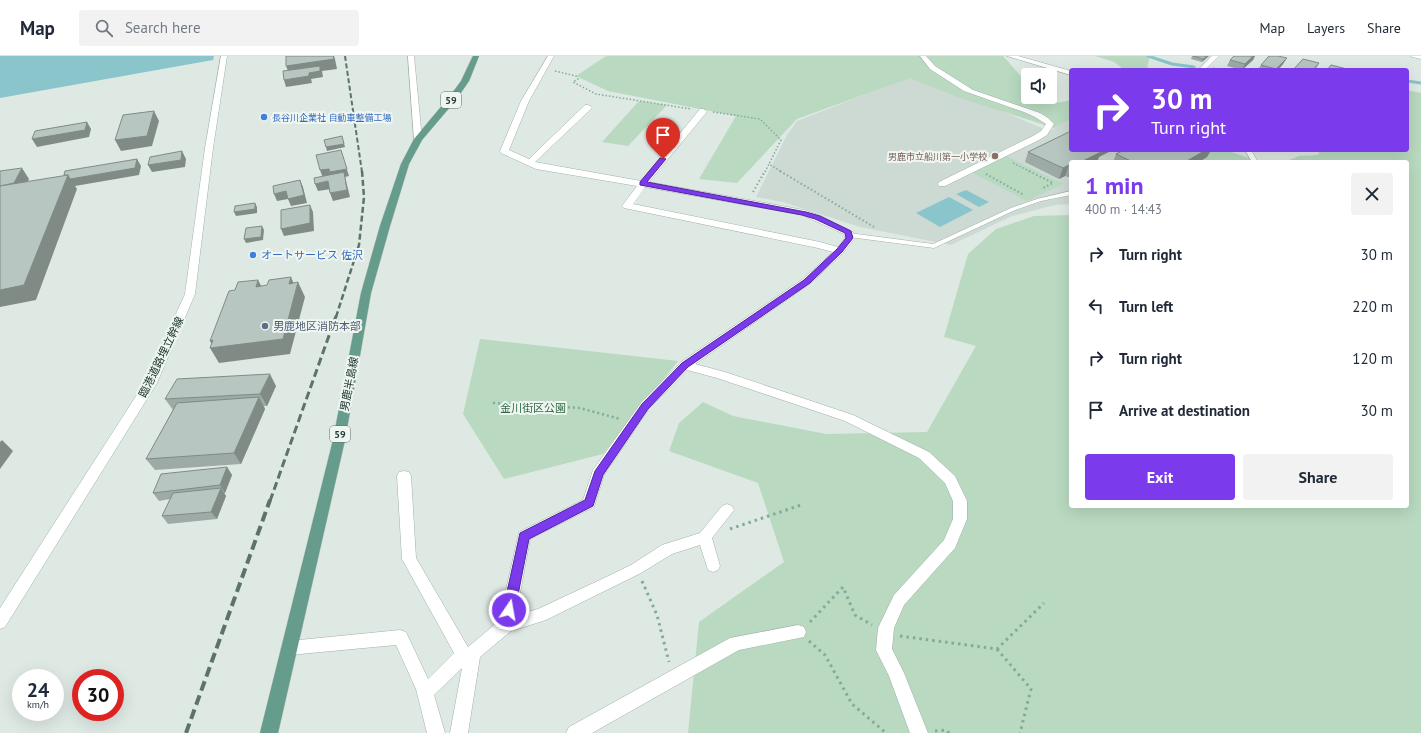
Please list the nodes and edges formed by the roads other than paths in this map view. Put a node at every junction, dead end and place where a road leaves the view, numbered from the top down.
1 (224, 56) edge
2 (411, 56) edge
3 (476, 56) edge
4 (551, 56) edge
5 (923, 56) edge
6 (1010, 56) edge
7 (1216, 56) edge
8 (1414, 56) edge
9 (1421, 58) edge
10 (1203, 68) edge
11 (1069, 72) edge
12 (588, 107) dead end
13 (703, 111) road end
14 (418, 139) junction
15 (530, 163) junction
16 (643, 184) junction
17 (942, 184) dead end
18 (1069, 193) edge
19 (849, 235) junction
20 (840, 251) junction
21 (685, 365) junction
22 (404, 476) dead end
23 (727, 510) dead end
24 (705, 537) junction
25 (713, 566) dead end
26 (0, 622) edge
27 (506, 625) junction
28 (798, 632) road end
29 (289, 648) junction
30 (468, 661) junction
31 (426, 693) junction
32 (269, 733) edge
33 (436, 733) edge
34 (459, 733) edge
35 (575, 733) edge
36 (919, 733) edge

1 - 26 street, 臨港道路埋立幹線
2 - 14 street
3 - 14 main road, 男鹿半島線 / 59
4 - 15 street
5 - 17 street
6 - 11 street
7 - 10 street
8 - 9 street
12 - 15 street
13 - 16 street
14 - 29 main road, 男鹿半島線 / 59
15 - 16 street
16 - 19 street
16 - 20 street
18 - 19 lane
19 - 20 street
20 - 21 street
21 - 27 street
21 - 36 street
22 - 30 street
23 - 24 street
24 - 25 street
24 - 27 street
27 - 30 street
28 - 35 street
29 - 31 street
29 - 32 main road, 男鹿半島線 / 59
30 - 31 street
30 - 34 street
31 - 33 street

